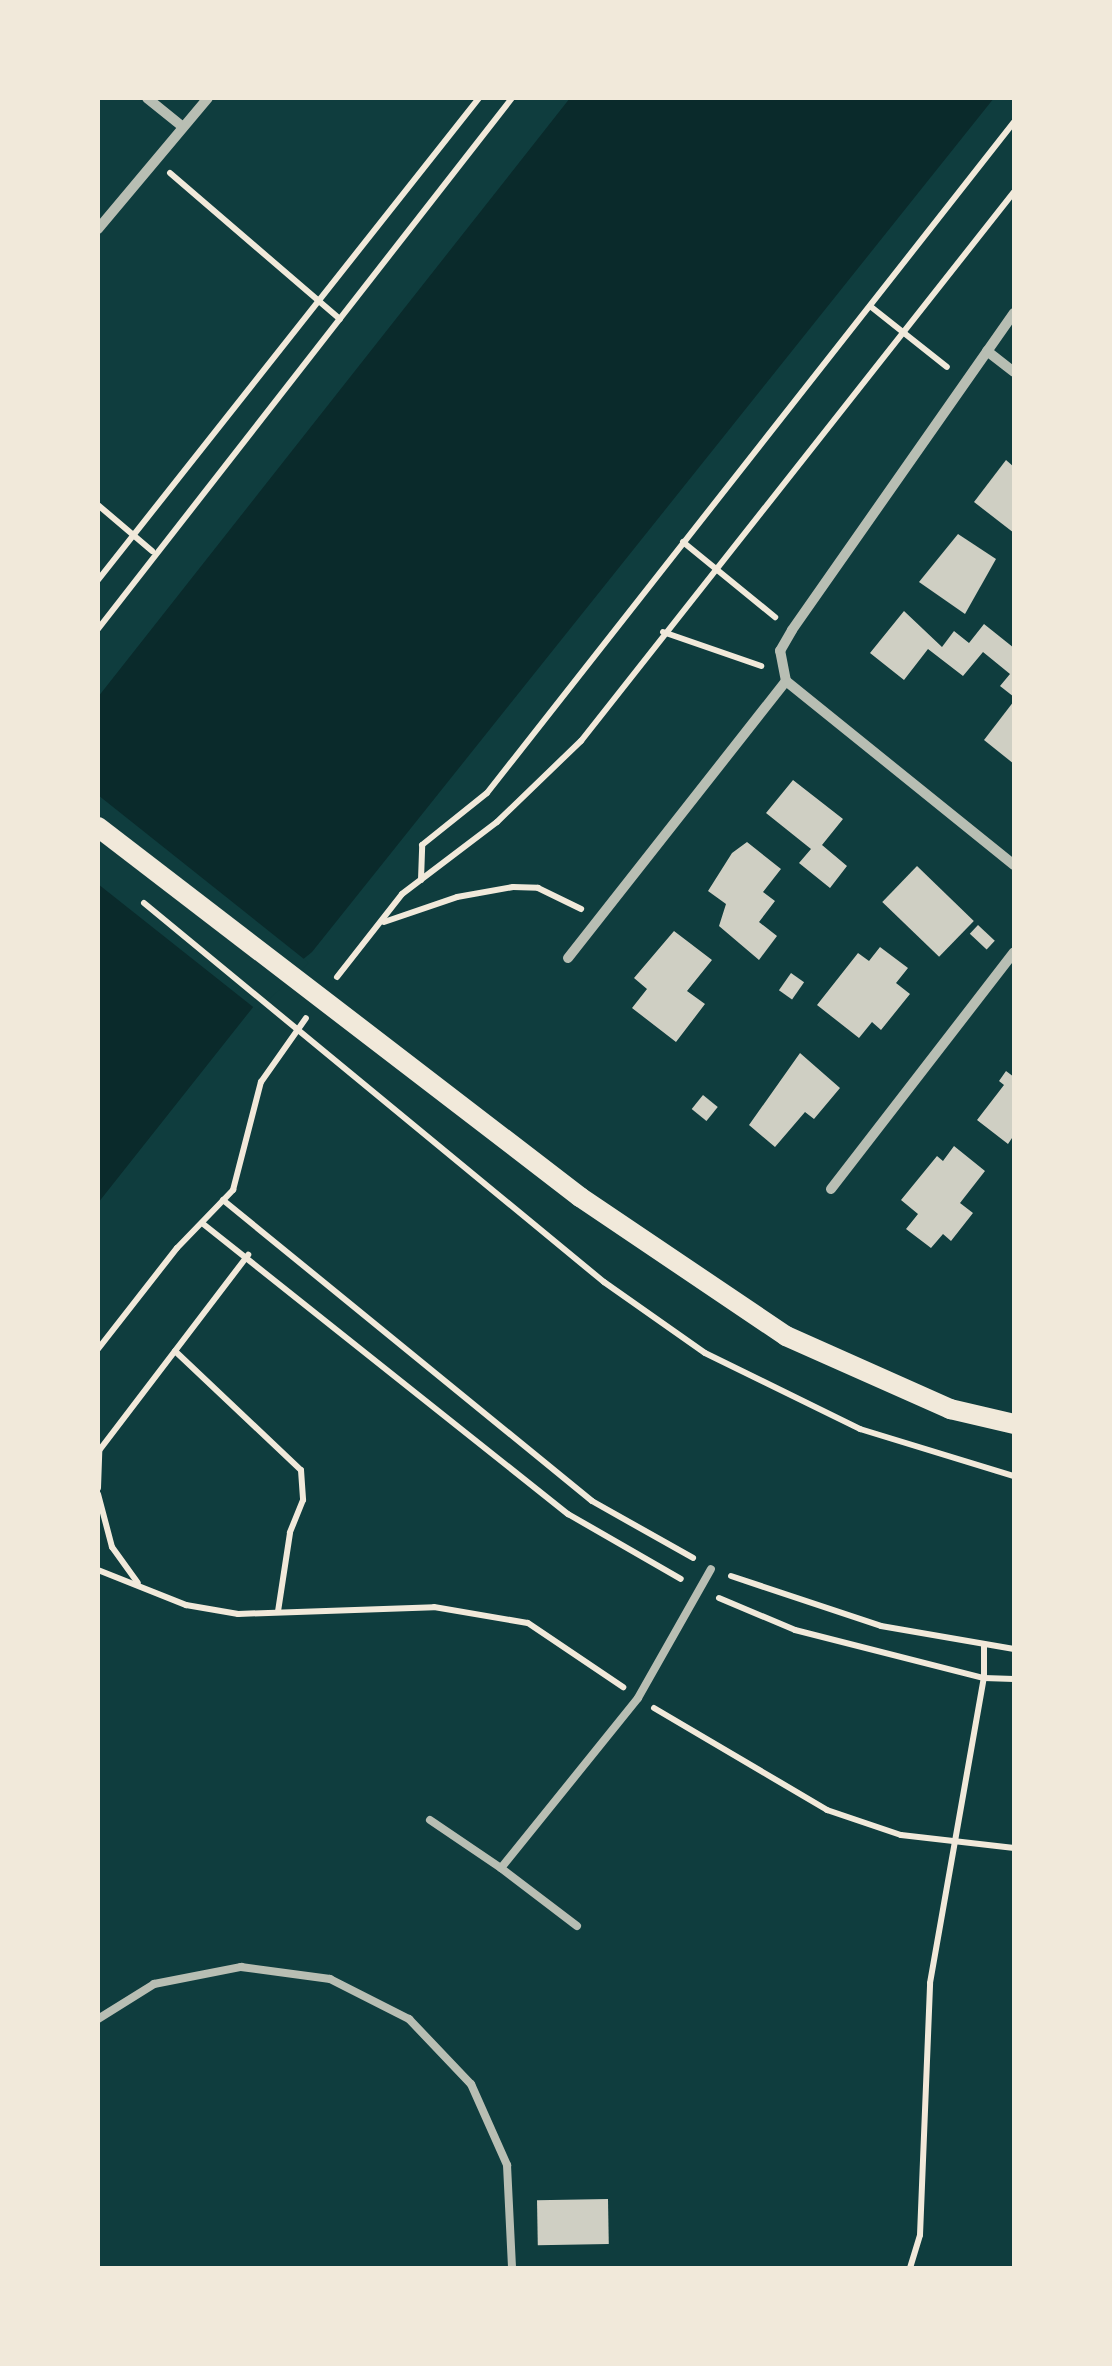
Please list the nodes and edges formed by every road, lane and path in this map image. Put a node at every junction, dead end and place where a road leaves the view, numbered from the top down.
1 (146, 98) edge
2 (208, 98) edge
3 (478, 98) edge
4 (512, 98) edge
5 (1014, 122) edge
6 (183, 126) junction
7 (155, 160) junction
8 (1014, 192) edge
9 (98, 229) edge
10 (320, 300) junction
11 (870, 306) junction
12 (1014, 313) edge
13 (340, 319) junction
14 (905, 333) junction
15 (988, 351) junction
16 (1014, 372) edge
17 (965, 381) junction
18 (98, 506) edge
19 (133, 534) junction
20 (683, 542) junction
21 (152, 550) junction
22 (715, 568) junction
23 (98, 580) edge
24 (98, 629) edge
25 (792, 630) junction
26 (663, 632) junction
27 (786, 680) junction
28 (98, 827) edge
29 (1014, 866) edge
30 (421, 880) junction
31 (128, 890) dead end
32 (598, 920) junction
33 (383, 922) junction
34 (1014, 952) edge
35 (568, 958) dead end
36 (329, 987) dead end
37 (318, 1002) dead end
38 (831, 1189) dead end
39 (223, 1200) junction
40 (202, 1222) junction
41 (248, 1255) junction
42 (98, 1349) edge
43 (174, 1351) junction
44 (1014, 1424) edge
45 (98, 1451) edge
46 (1014, 1476) edge
47 (98, 1491) edge
48 (712, 1569) junction
49 (98, 1570) edge
50 (138, 1584) junction
51 (696, 1588) junction
52 (278, 1611) junction
53 (984, 1646) junction
54 (1014, 1650) edge
55 (984, 1678) junction
56 (1014, 1679) edge
57 (638, 1698) junction
58 (430, 1820) dead end
59 (956, 1837) junction
60 (1014, 1848) edge
61 (501, 1868) junction
62 (577, 1926) dead end
63 (98, 2018) edge
64 (512, 2268) edge
65 (910, 2268) edge

1 - 6 street
2 - 6 street
3 - 10 path
4 - 13 path
5 - 11 path
6 - 7 street
7 - 9 street
7 - 10 path
8 - 14 path
10 - 13 path
10 - 19 path
11 - 14 path
11 - 20 path
12 - 15 street
13 - 21 path
14 - 17 path
14 - 22 path
15 - 16 street
15 - 17 street
17 - 25 street
18 - 19 path
19 - 21 path
19 - 23 path
20 - 22 path
20 - 30 path
21 - 24 path
22 - 25 path
22 - 26 path
25 - 27 street
26 - 27 path
26 - 30 path
27 - 29 street
27 - 32 street
28 - 44 main road
30 - 33 path
31 - 46 path
32 - 33 path
32 - 35 street
33 - 36 path
34 - 38 street
37 - 39 path
39 - 40 path
39 - 48 path
40 - 41 path
40 - 42 path
41 - 43 path
41 - 51 path
43 - 45 path
43 - 52 path
45 - 47 path
47 - 50 path
48 - 51 lane
48 - 53 path
49 - 50 path
50 - 52 path
51 - 55 path
51 - 57 lane
52 - 57 path
53 - 54 path
53 - 55 path
55 - 56 path
55 - 59 path
57 - 59 path
57 - 61 lane
58 - 61 lane
59 - 60 path
59 - 65 path
61 - 62 lane
63 - 64 lane

